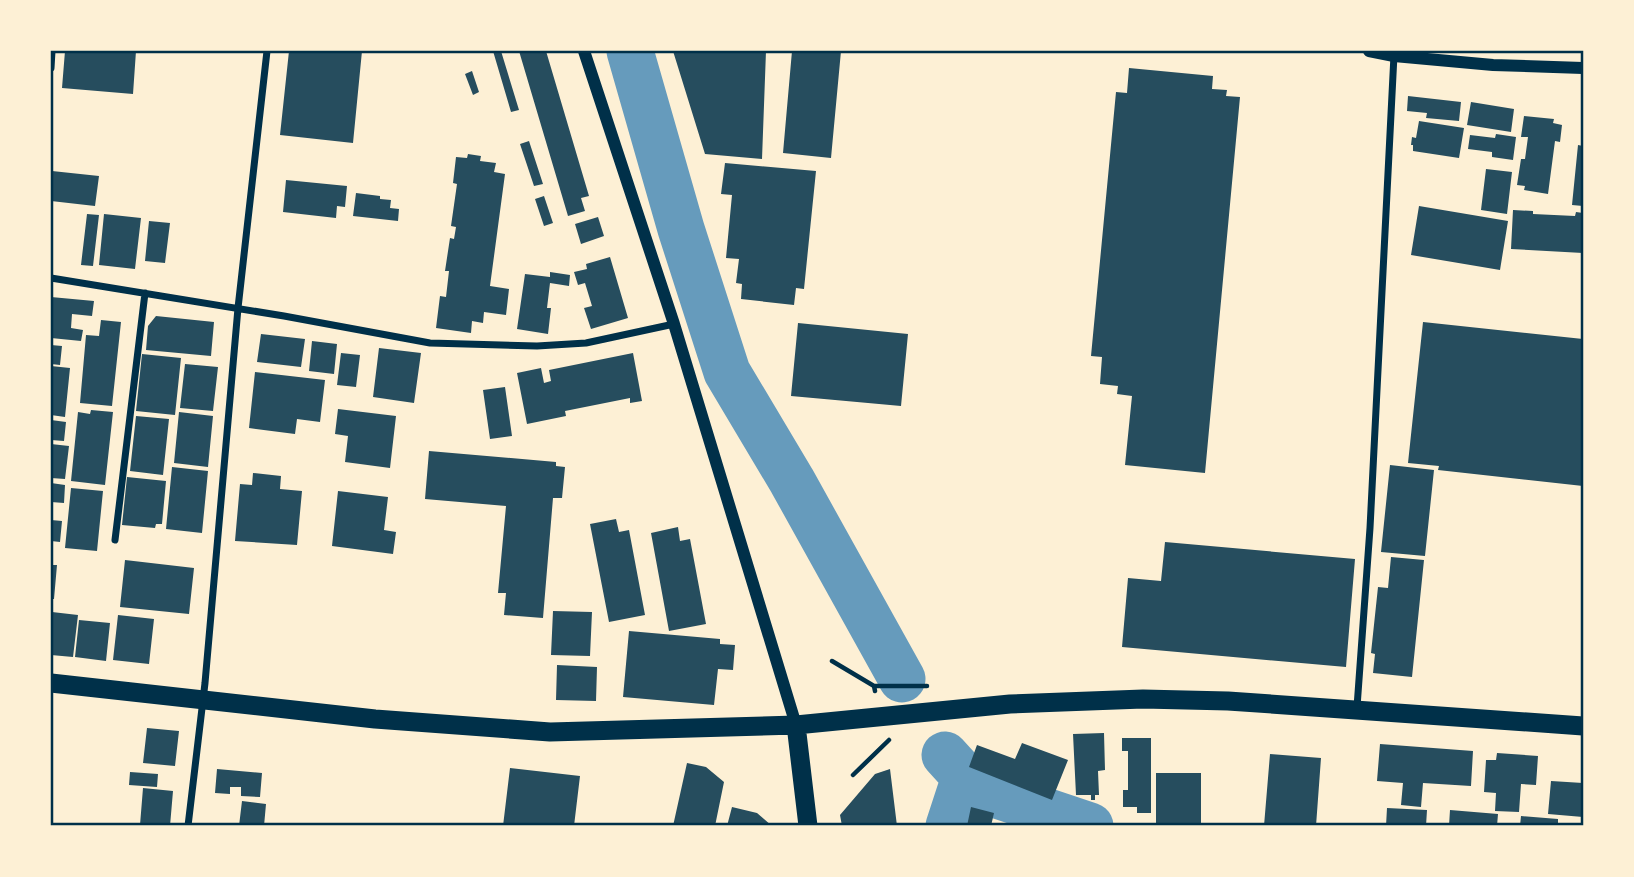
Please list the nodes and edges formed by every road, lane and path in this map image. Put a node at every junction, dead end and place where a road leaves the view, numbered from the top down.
1 (52, 51) edge
2 (267, 51) edge
3 (584, 51) edge
4 (1369, 51) edge
5 (1394, 53) edge
6 (51, 68) edge
7 (1583, 68) edge
8 (51, 278) edge
9 (145, 293) junction
10 (238, 308) junction
11 (674, 324) junction
12 (116, 540) dead end
13 (832, 661) dead end
14 (51, 683) edge
15 (927, 686) dead end
16 (203, 701) junction
17 (1357, 710) junction
18 (796, 725) junction
19 (1583, 726) edge
20 (889, 740) dead end
21 (853, 775) dead end
22 (188, 826) edge
23 (808, 826) edge

1 - 6 street
2 - 10 street
3 - 11 street
4 - 5 street
5 - 7 street
5 - 17 street
8 - 9 street
9 - 10 street
9 - 12 street
10 - 11 street
10 - 16 street
11 - 18 street
13 - 15 path
14 - 16 highway
16 - 18 highway
16 - 22 street
17 - 18 highway
17 - 19 highway
18 - 23 highway
20 - 21 path

